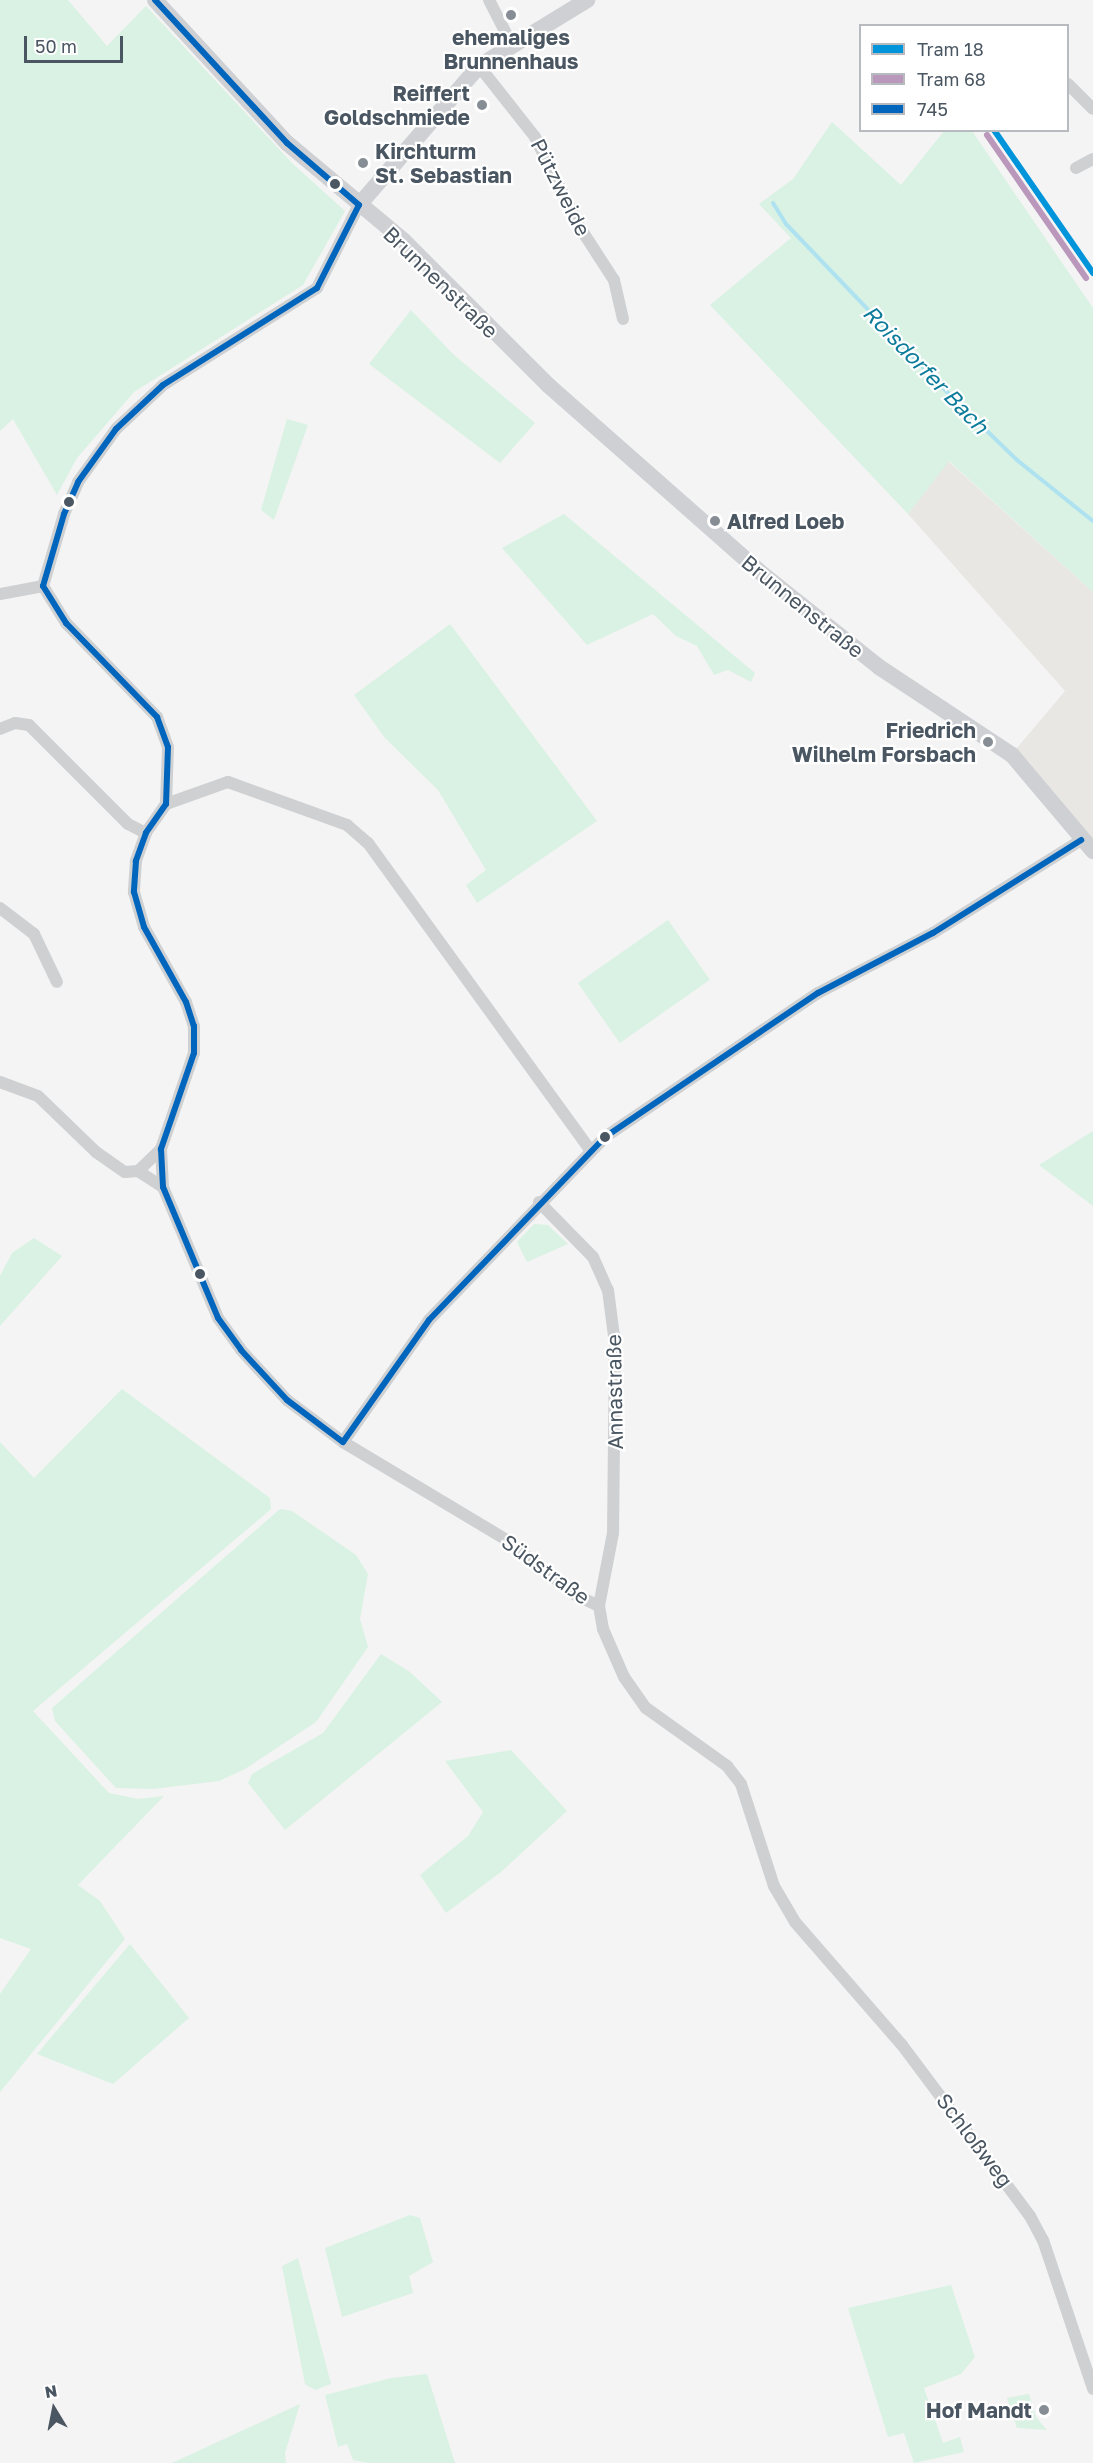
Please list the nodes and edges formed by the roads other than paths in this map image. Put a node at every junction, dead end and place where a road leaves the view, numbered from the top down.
1 (154, 0) edge
2 (489, 0) edge
3 (587, 0) edge
4 (512, 43) junction
5 (479, 66) junction
6 (1069, 85) edge
7 (1093, 109) edge
8 (1093, 159) edge
9 (1076, 168) dead end
10 (359, 204) junction
11 (623, 319) dead end
12 (43, 586) junction
13 (0, 594) edge
14 (0, 729) edge
15 (166, 804) junction
16 (146, 833) junction
17 (1087, 846) edge
18 (0, 908) edge
19 (57, 982) dead end
20 (0, 1082) edge
21 (161, 1149) junction
22 (590, 1150) junction
23 (138, 1171) junction
24 (163, 1187) junction
25 (539, 1202) junction
26 (344, 1442) junction
27 (599, 1606) junction
28 (798, 1926) joint
29 (1093, 2389) edge

1 - 10 street, Brunnenstraße
2 - 4 street
3 - 4 street
4 - 5 street
5 - 10 street
5 - 11 street, Pützweide
6 - 7 street
8 - 9 street
10 - 12 street
10 - 17 street, Brunnenstraße
12 - 13 street
12 - 15 street
14 - 16 street
15 - 16 street
15 - 22 street
16 - 21 street
17 - 22 street
18 - 19 street
20 - 23 street
21 - 23 street
21 - 24 street
22 - 25 street
23 - 24 street
24 - 26 street, Südstraße
25 - 26 street
25 - 27 street, Annastraße
26 - 27 street, Südstraße
27 - 28 street, Südstraße
28 - 29 street, Schloßweg

